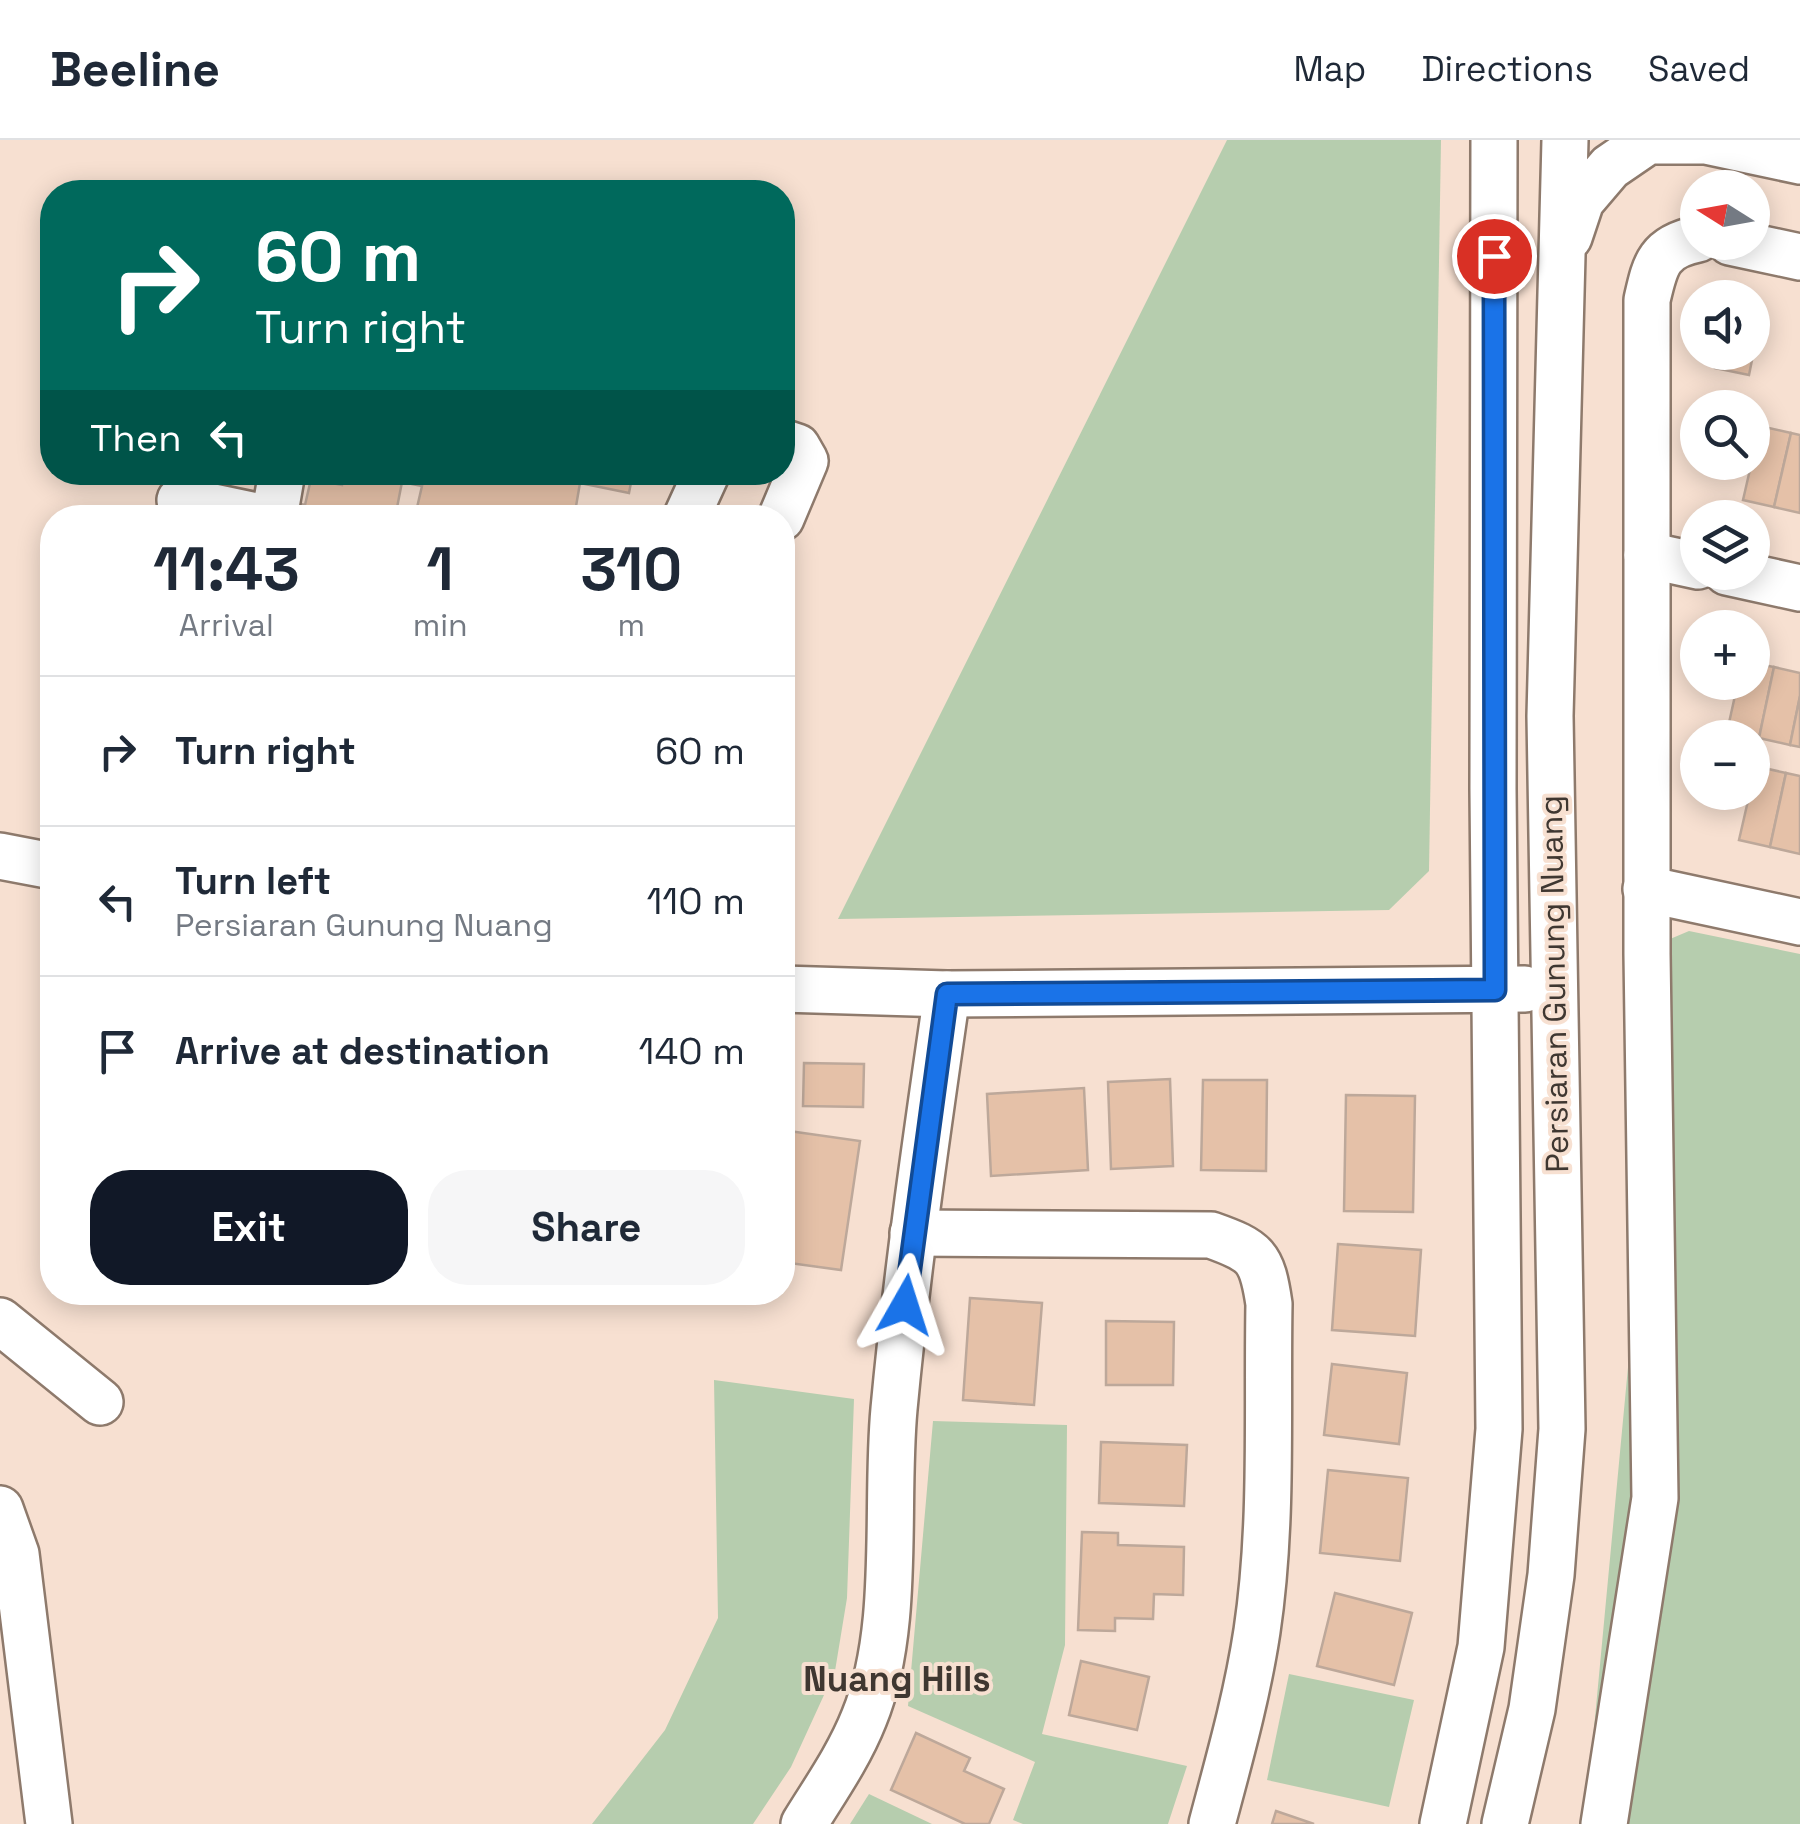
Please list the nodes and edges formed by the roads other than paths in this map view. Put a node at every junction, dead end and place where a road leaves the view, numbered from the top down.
1 (1494, 140) edge
2 (1564, 140) edge
3 (1720, 142) edge
4 (1800, 161) edge
5 (1680, 246) edge
6 (1770, 251) edge
7 (1563, 254) junction
8 (1800, 257) edge
9 (795, 446) edge
10 (795, 485) edge
11 (180, 497) edge
12 (213, 505) edge
13 (1647, 556) junction
14 (1680, 562) edge
15 (1770, 581) edge
16 (1800, 588) edge
17 (0, 856) edge
18 (40, 864) edge
19 (1646, 889) junction
20 (1800, 922) edge
21 (1556, 988) junction
22 (795, 990) edge
23 (1495, 990) junction
24 (947, 994) junction
25 (913, 1232) junction
26 (0, 1321) edge
27 (100, 1402) dead end
28 (0, 1509) edge
29 (49, 1824) edge
30 (804, 1824) edge
31 (1212, 1824) edge
32 (1443, 1824) edge
33 (1505, 1824) edge
34 (1604, 1824) edge

1 - 23 street, Persiaran Gunung Nuang
2 - 7 street, Persiaran Gunung Nuang
3 - 4 street
3 - 7 street
5 - 13 street
6 - 8 street
7 - 21 street, Persiaran Gunung Nuang
9 - 10 street
11 - 12 street
13 - 14 street
13 - 19 street
15 - 16 street
17 - 18 street
19 - 20 street
19 - 34 street
21 - 23 street
21 - 33 street, Persiaran Gunung Nuang
22 - 24 street
23 - 24 street
23 - 32 street, Persiaran Gunung Nuang
24 - 25 street
25 - 30 street
25 - 31 street
26 - 27 street
28 - 29 street

